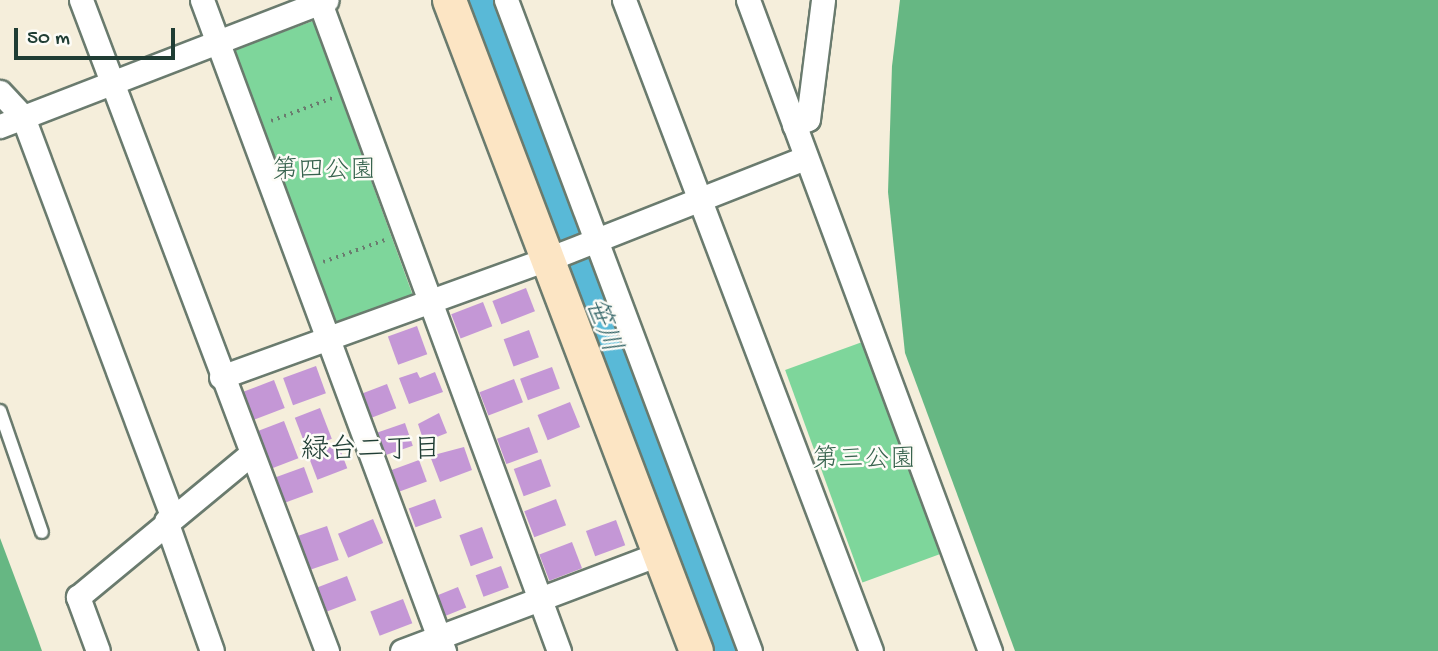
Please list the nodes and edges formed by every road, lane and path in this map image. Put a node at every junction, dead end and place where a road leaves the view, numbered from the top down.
1 (81, 0) edge
2 (202, 0) edge
3 (449, 0) edge
4 (506, 0) edge
5 (624, 0) edge
6 (748, 0) edge
7 (823, 0) edge
8 (322, 1) edge
9 (218, 43) junction
10 (113, 83) junction
11 (353, 90) junction
12 (0, 92) edge
13 (23, 117) junction
14 (794, 125) junction
15 (0, 126) edge
16 (250, 129) junction
17 (805, 158) junction
18 (699, 200) junction
19 (404, 233) junction
20 (591, 243) junction
21 (554, 257) junction
22 (301, 270) junction
23 (429, 301) junction
24 (327, 339) junction
25 (221, 377) junction
26 (0, 411) edge
27 (251, 454) junction
28 (169, 518) junction
29 (42, 532) dead end
30 (659, 554) junction
31 (539, 597) junction
32 (441, 644) edge
33 (98, 651) edge
34 (212, 651) edge
35 (327, 651) edge
36 (402, 651) edge
37 (559, 651) edge
38 (696, 651) edge
39 (750, 651) edge
40 (871, 651) edge
41 (990, 651) edge

1 - 10 street
2 - 9 street
3 - 21 street
4 - 20 street
5 - 18 street
6 - 14 street
7 - 14 street
8 - 9 street
8 - 11 street
9 - 10 street
9 - 16 street
10 - 13 street
10 - 25 street
11 - 16 path
11 - 19 street
12 - 13 street
13 - 15 street
13 - 28 street
14 - 17 street
16 - 22 street
17 - 18 street
17 - 41 street
18 - 20 street
18 - 40 street
19 - 22 path
19 - 23 street
20 - 21 street
20 - 39 street
21 - 23 street
21 - 30 street
22 - 24 street
23 - 24 street
23 - 31 street
24 - 25 street
24 - 32 street
25 - 27 street
26 - 29 lane
27 - 28 street
27 - 35 street
28 - 33 street
28 - 34 street
30 - 31 street
30 - 38 street
31 - 32 street
31 - 37 street
32 - 36 street

